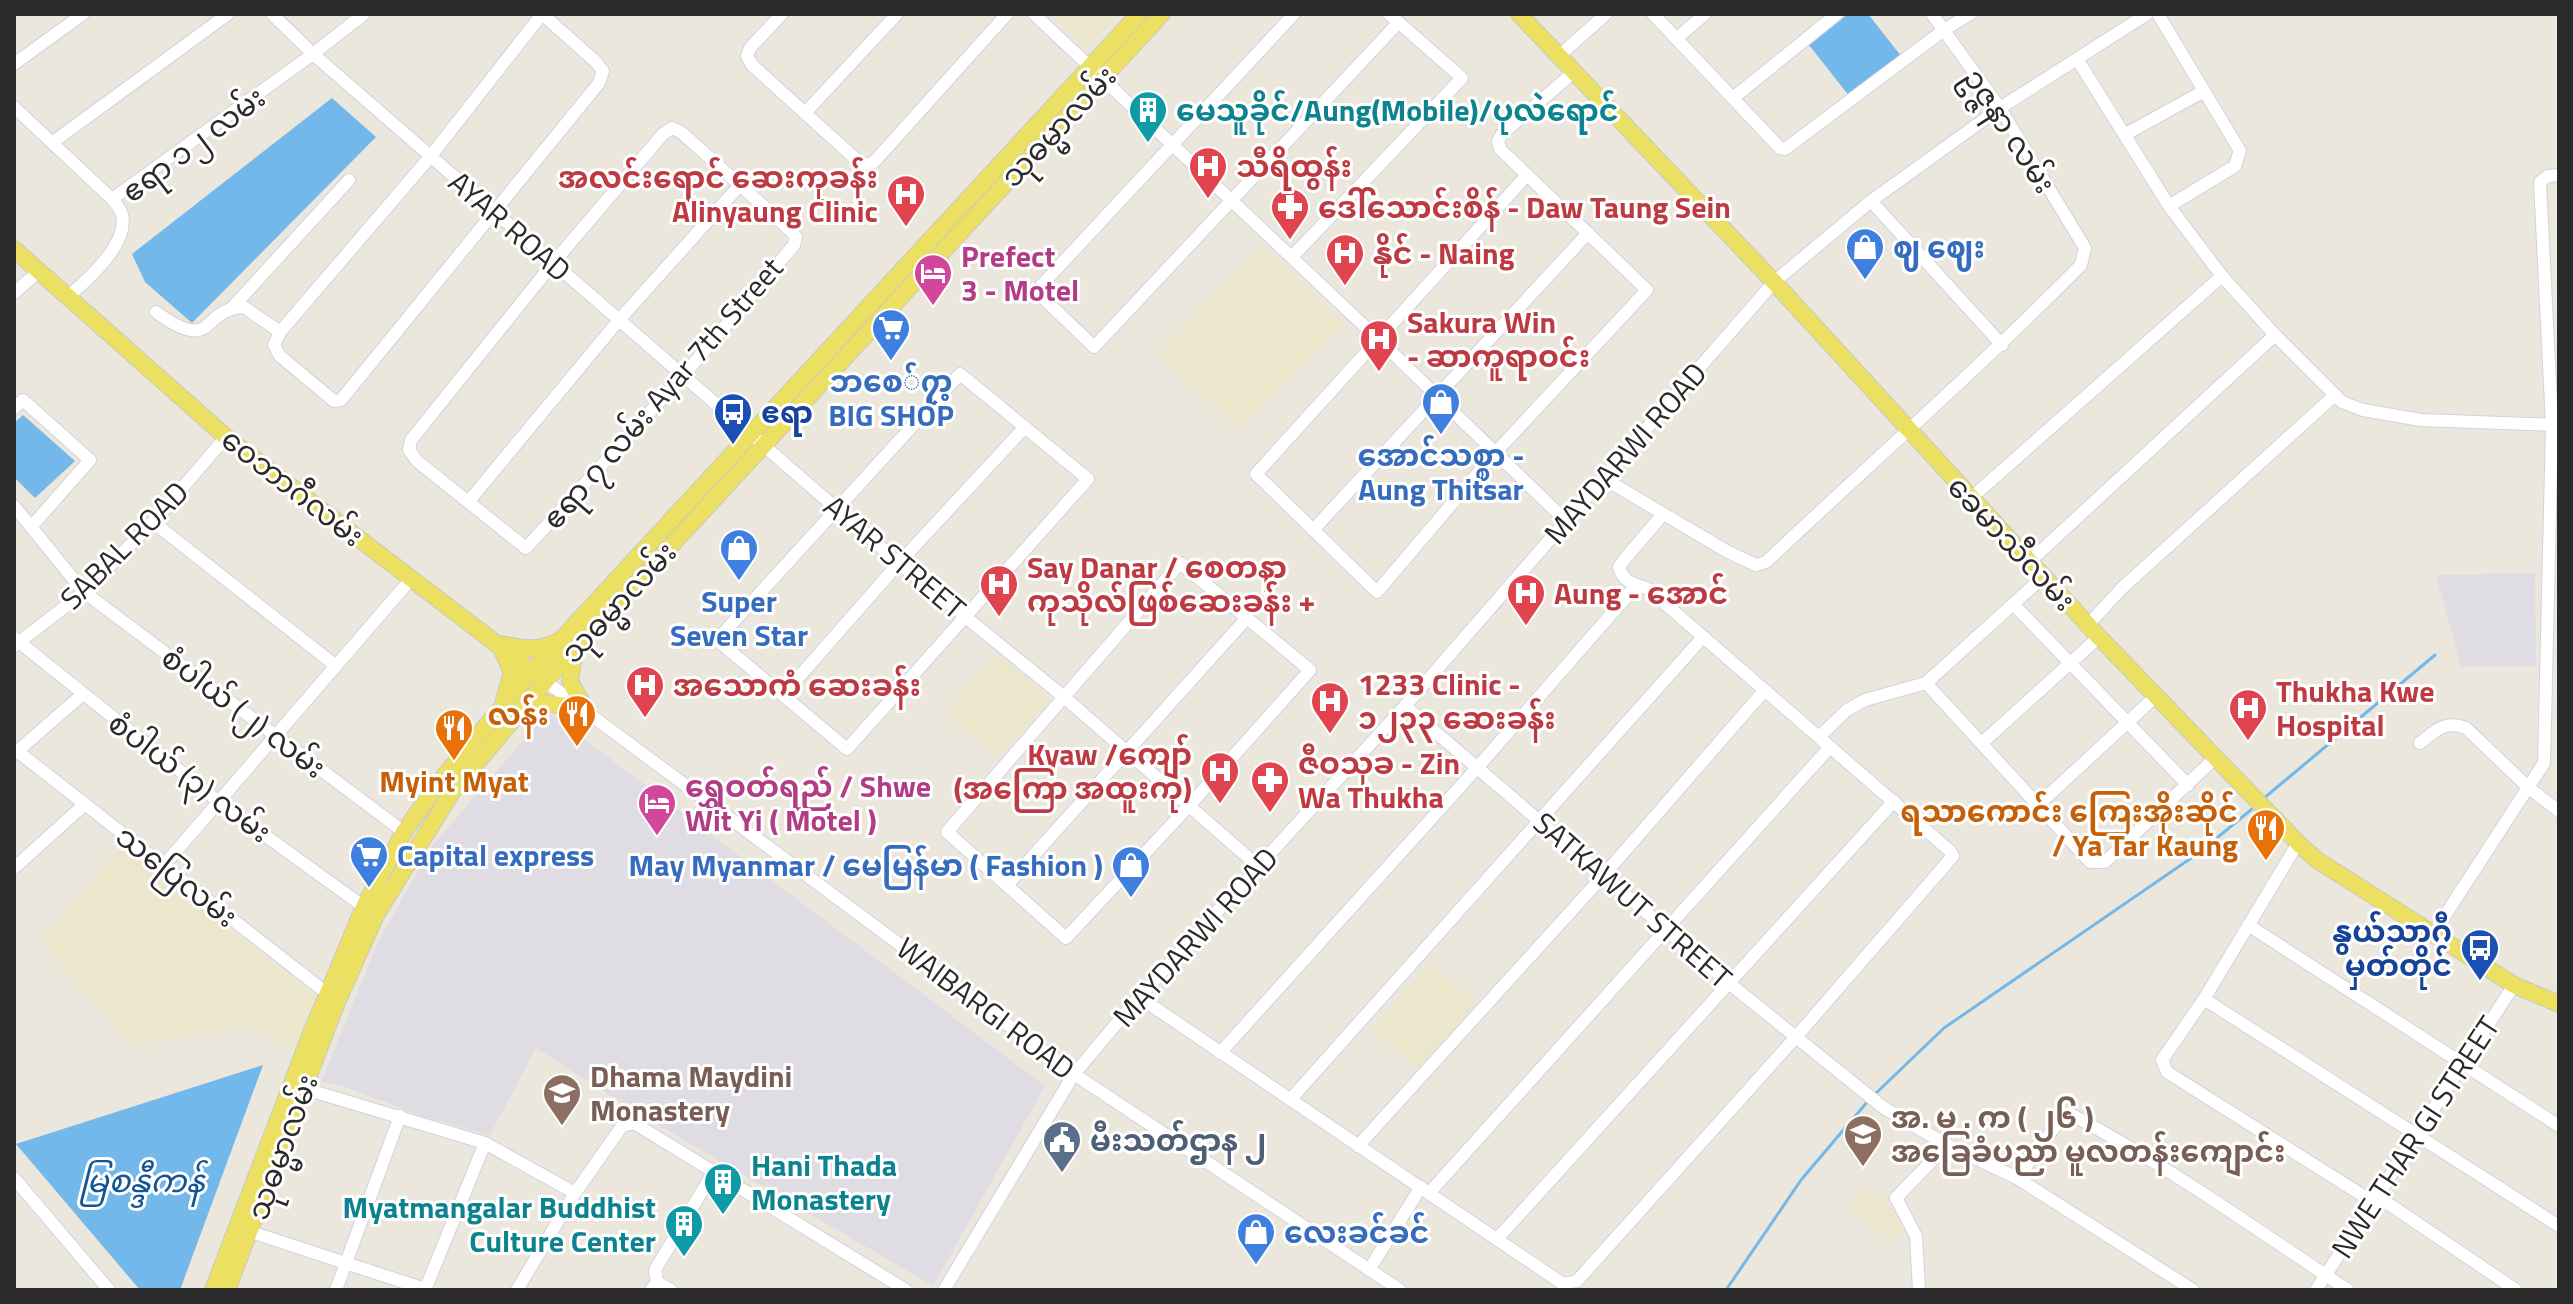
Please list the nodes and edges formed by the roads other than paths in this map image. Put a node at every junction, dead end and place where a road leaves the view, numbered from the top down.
1 (83, 14) edge
2 (228, 14) edge
3 (272, 14) edge
4 (364, 14) edge
5 (542, 14) edge
6 (782, 14) edge
7 (897, 14) edge
8 (1007, 14) edge
9 (1034, 14) edge
10 (1139, 14) edge
11 (1162, 14) edge
12 (1294, 14) edge
13 (1519, 14) edge
14 (1606, 14) edge
15 (1653, 14) edge
16 (1705, 14) edge
17 (1837, 14) edge
18 (1932, 14) edge
19 (1970, 14) edge
20 (2147, 14) edge
21 (2158, 14) edge
22 (1394, 19) edge
23 (1944, 30) junction
24 (1677, 38) junction
25 (313, 54) junction
26 (1559, 56) junction
27 (2077, 59) junction
28 (14, 64) edge
29 (1096, 72) junction
30 (1574, 72) junction
31 (2204, 91) junction
32 (1733, 98) junction
33 (14, 107) edge
34 (2000, 108) junction
35 (805, 113) junction
36 (2126, 134) junction
37 (53, 142) junction
38 (1173, 145) junction
39 (430, 157) junction
40 (1527, 175) junction
41 (2559, 175) edge
42 (349, 180) dead end
43 (740, 185) junction
44 (112, 199) junction
45 (1871, 201) junction
46 (1233, 202) junction
47 (2169, 206) junction
48 (493, 212) junction
49 (1588, 233) junction
50 (14, 249) edge
51 (1292, 257) junction
52 (2559, 257) edge
53 (2545, 258) junction
54 (554, 262) junction
55 (38, 272) junction
56 (2222, 276) junction
57 (1774, 282) junction
58 (14, 293) edge
59 (68, 297) junction
60 (231, 309) junction
61 (156, 312) dead end
62 (619, 320) junction
63 (280, 332) junction
64 (2275, 335) junction
65 (1377, 338) junction
66 (2553, 343) edge
67 (2002, 345) junction
68 (683, 376) junction
69 (2335, 395) junction
70 (1437, 397) junction
71 (14, 408) edge
72 (2556, 425) edge
73 (1025, 427) junction
74 (1907, 429) junction
75 (226, 437) junction
76 (757, 441) junction
77 (1495, 453) junction
78 (1603, 478) junction
79 (1970, 499) junction
80 (469, 501) junction
81 (14, 506) edge
82 (836, 507) junction
83 (2555, 510) edge
84 (1663, 514) junction
85 (1565, 520) junction
86 (153, 522) junction
87 (31, 527) junction
88 (1313, 530) junction
89 (2029, 562) junction
90 (899, 563) junction
91 (2043, 577) junction
92 (411, 579) junction
93 (1635, 587) junction
94 (2554, 589) edge
95 (84, 592) junction
96 (2013, 604) junction
97 (965, 617) junction
98 (1246, 619) junction
99 (2093, 631) junction
100 (1703, 637) junction
101 (15, 642) edge
102 (569, 642) junction
103 (496, 643) junction
104 (2070, 664) junction
105 (336, 666) junction
106 (539, 676) junction
107 (1926, 683) junction
108 (1764, 691) junction
109 (83, 694) junction
110 (783, 695) junction
111 (2156, 696) junction
112 (1064, 697) junction
113 (2552, 702) edge
114 (1405, 706) junction
115 (585, 709) junction
116 (510, 710) junction
117 (2127, 722) junction
118 (275, 737) junction
119 (1819, 737) junction
120 (1983, 742) junction
121 (2420, 743) dead end
122 (1830, 747) junction
123 (1125, 751) junction
124 (16, 752) edge
125 (2215, 758) junction
126 (1477, 768) junction
127 (2188, 785) junction
128 (2532, 786) junction
129 (1894, 801) junction
130 (219, 802) junction
131 (85, 804) junction
132 (2038, 805) junction
133 (1188, 807) junction
134 (2559, 811) edge
135 (1539, 820) junction
136 (404, 832) junction
137 (2298, 843) junction
138 (164, 865) junction
139 (1258, 866) junction
140 (14, 868) edge
141 (1603, 876) junction
142 (1007, 885) junction
143 (364, 907) junction
144 (2248, 925) junction
145 (1666, 930) junction
146 (2433, 934) junction
147 (1730, 984) junction
148 (2514, 985) junction
149 (1139, 997) junction
150 (332, 998) junction
151 (2204, 999) junction
152 (2559, 1004) edge
153 (1795, 1038) junction
154 (1220, 1053) junction
155 (2464, 1062) junction
156 (1074, 1074) junction
157 (298, 1087) junction
158 (1290, 1100) junction
159 (400, 1116) junction
160 (2559, 1126) edge
161 (2417, 1134) junction
162 (485, 1143) junction
163 (1947, 1145) junction
164 (1358, 1146) junction
165 (714, 1171) junction
166 (14, 1178) edge
167 (2017, 1178) junction
168 (1425, 1190) junction
169 (575, 1193) junction
170 (2375, 1199) junction
171 (2559, 1226) edge
172 (251, 1232) junction
173 (1498, 1238) junction
174 (346, 1262) junction
175 (1369, 1270) junction
176 (2325, 1275) junction
177 (654, 1286) edge
178 (425, 1289) edge
179 (1395, 1289) edge
180 (109, 1290) edge
181 (213, 1290) edge
182 (227, 1290) edge
183 (336, 1290) edge
184 (517, 1290) edge
185 (671, 1290) edge
186 (906, 1290) edge
187 (944, 1290) edge
188 (1919, 1290) edge
189 (2193, 1290) edge
190 (2316, 1290) edge
191 (2348, 1290) edge
192 (2516, 1290) edge

1 - 28 street
2 - 37 street
3 - 25 street, AYAR ROAD
4 - 25 street, ဧရာ ၁၂ လမ်း
5 - 39 street
5 - 48 street
6 - 35 street
7 - 35 street
8 - 35 street
9 - 29 street
10 - 29 main road, သုဓမ္မာလမ်း
11 - 29 main road, သုဓမ္မာလမ်း
12 - 38 street
13 - 26 main road, ခေမာသီလမ်း
14 - 26 street
15 - 24 street
16 - 24 street
17 - 32 street
18 - 23 street, ဥဇ္ဇနာ လမ်း
19 - 23 street
20 - 27 street, MAYDARWI ROAD
21 - 31 street
22 - 46 street
22 - 51 street
23 - 32 street
23 - 34 street, ဥဇ္ဇနာ လမ်း
24 - 32 street
25 - 39 street, AYAR ROAD
25 - 44 street, ဧရာ ၁၂ လမ်း
26 - 30 main road, ခေမာသီလမ်း
27 - 34 street, MAYDARWI ROAD
27 - 36 street
29 - 38 street
29 - 76 main road, သုဓမ္မာလမ်း
30 - 40 street
30 - 57 main road, ခေမာသီလမ်း
31 - 36 street
31 - 47 street
33 - 37 street
34 - 45 street, MAYDARWI ROAD
34 - 67 street, ဥဇ္ဇနာ လမ်း
36 - 47 street
37 - 44 street
38 - 46 street
38 - 46 street
39 - 48 street, AYAR ROAD
39 - 63 street
40 - 49 street
40 - 65 street
41 - 53 street
42 - 60 street
43 - 54 street
43 - 62 street
43 - 68 street, ဧရာ ၇ လမ်း Ayar 7th Street
44 - 59 street, ဧရာ ၁၂ လမ်း
45 - 57 street, MAYDARWI ROAD
45 - 67 street
46 - 51 street
47 - 56 street
48 - 54 street, AYAR ROAD
48 - 63 street
49 - 70 street
49 - 77 street
50 - 55 main road, ဝေဘာဂီလမ်း
51 - 65 street
52 - 53 street
53 - 66 street
54 - 62 street, AYAR ROAD
54 - 80 street
55 - 58 street
55 - 59 main road, ဝေဘာဂီလမ်း
56 - 64 street
56 - 79 street
57 - 74 main road, ခေမာသီလမ်း
57 - 78 street, MAYDARWI ROAD
59 - 75 main road, ဝေဘာဂီလမ်း
60 - 61 street
60 - 63 street
62 - 68 street, AYAR ROAD
62 - 80 street
64 - 69 street
64 - 89 street
65 - 70 street
65 - 88 street
66 - 72 street
67 - 74 street
68 - 76 street, AYAR ROAD
68 - 80 street, ဧရာ ၇ လမ်း Ayar 7th Street
69 - 72 street
69 - 99 street
70 - 77 street
70 - 88 street
71 - 87 street
72 - 83 street
73 - 82 street
73 - 90 street
73 - 97 street
74 - 79 main road, ခေမာသီလမ်း
74 - 84 street
75 - 86 street, SABAL ROAD
75 - 92 main road, ဝေဘာဂီလမ်း
76 - 82 street, AYAR STREET
76 - 102 main road, သုဓမ္မာလမ်း
77 - 85 street
77 - 88 street
78 - 84 street
78 - 85 street, MAYDARWI ROAD
79 - 89 main road, ခေမာသီလမ်း
81 - 87 street, စံပါယ် (၂) လမ်း
82 - 90 street, AYAR STREET
82 - 110 street
83 - 94 street
84 - 93 street
85 - 114 street, MAYDARWI ROAD
86 - 95 street, SABAL ROAD
86 - 105 street
87 - 95 street, စံပါယ် (၂) လမ်း
89 - 91 main road, ခေမာသီလမ်း
90 - 97 street, AYAR STREET
90 - 110 street
91 - 96 street
91 - 99 main road, ခေမာသီလမ်း
92 - 103 main road, ဝေဘာဂီလမ်း
92 - 105 street
93 - 100 street
93 - 126 street
94 - 113 street
95 - 101 street, SABAL ROAD
95 - 118 street, စံပါယ် (၂) လမ်း
96 - 104 street
96 - 107 street
97 - 110 street
97 - 112 street, AYAR STREET
98 - 112 street
98 - 123 street
98 - 133 street
99 - 104 street
99 - 111 main road, ခေမာသီလမ်း
100 - 108 street
100 - 135 street
101 - 109 street, စံပါယ် (၃) လမ်း
102 - 103 main road
102 - 106 main road, သုဓမ္မာလမ်း
102 - 115 main road
103 - 106 main road, ဝေဘာဂီလမ်း
103 - 116 main road
104 - 117 street
104 - 120 street
105 - 118 street
106 - 115 street, ဝေဘာဂီလမ်း
106 - 116 main road, သုဓမ္မာလမ်း
107 - 119 street
107 - 120 street
108 - 119 street
108 - 141 street
109 - 124 street
109 - 130 street, စံပါယ် (၃) လမ်း
111 - 117 street
111 - 125 main road, ခေမာသီလမ်း
112 - 123 street, AYAR STREET
112 - 142 street
113 - 128 street
114 - 126 street, SATKAWUT STREET
114 - 139 street, MAYDARWI ROAD
115 - 116 main road
115 - 156 street, WAIBARGI ROAD
116 - 136 main road, သုဓမ္မာလမ်း
116 - 150 main road, သုဓမ္မာလမ်း
117 - 127 street
117 - 132 street
118 - 130 street
118 - 136 street, စံပါယ် (၂) လမ်း
119 - 122 street
120 - 132 street
121 - 128 street
122 - 129 street
122 - 145 street
123 - 133 street, AYAR STREET
123 - 142 street
124 - 131 street, သပြေလမ်း
125 - 127 street
125 - 137 main road, ခေမာသီလမ်း
126 - 135 street, SATKAWUT STREET
126 - 154 street
127 - 132 street
128 - 134 street
128 - 146 street
129 - 147 street
129 - 153 street
130 - 138 street
130 - 143 street, စံပါယ် (၃) လမ်း
131 - 138 street, သပြေလမ်း
131 - 140 street
133 - 139 street, AYAR STREET
133 - 142 street
135 - 141 street, SATKAWUT STREET
135 - 158 street
136 - 143 main road, သုဓမ္မာလမ်း
137 - 144 street
137 - 146 main road, ခေမာသီလမ်း
138 - 150 street, သပြေလမ်း
139 - 149 street, MAYDARWI ROAD
141 - 145 street, SATKAWUT STREET
141 - 164 street
143 - 150 main road, သုဓမ္မာလမ်း
144 - 151 street
144 - 155 street
145 - 147 street, SATKAWUT STREET
145 - 168 street
146 - 148 main road, ခေမာသီလမ်း
147 - 153 street, SATKAWUT STREET
147 - 173 street
148 - 152 main road, ခေမာသီလမ်း
148 - 155 street, NWE THAR GI STREET
149 - 154 street
149 - 156 street, MAYDARWI ROAD
150 - 157 main road, သုဓမ္မာလမ်း
151 - 161 street
151 - 170 street
153 - 163 street, SATKAWUT STREET
153 - 173 street
154 - 158 street
155 - 160 street
155 - 161 street, NWE THAR GI STREET
156 - 175 street, WAIBARGI ROAD
156 - 187 street, MAYDARWI ROAD
157 - 159 street
157 - 172 main road, သုဓမ္မာလမ်း
157 - 181 main road, သုဓမ္မာလမ်း
158 - 164 street
159 - 162 street
159 - 174 street
161 - 170 street, NWE THAR GI STREET
161 - 171 street
162 - 169 street
162 - 178 street
163 - 167 street, SATKAWUT STREET
163 - 188 street
164 - 168 street
165 - 169 street
165 - 177 street
165 - 186 street
166 - 180 street
167 - 176 street
167 - 189 street, SATKAWUT STREET
168 - 173 street
168 - 175 street
169 - 184 street
170 - 176 street, NWE THAR GI STREET
170 - 192 street
172 - 174 street
172 - 182 main road, သုဓမ္မာလမ်း
174 - 178 street
174 - 183 street
175 - 179 street, WAIBARGI ROAD
176 - 190 street, NWE THAR GI STREET
176 - 191 street
177 - 185 street

